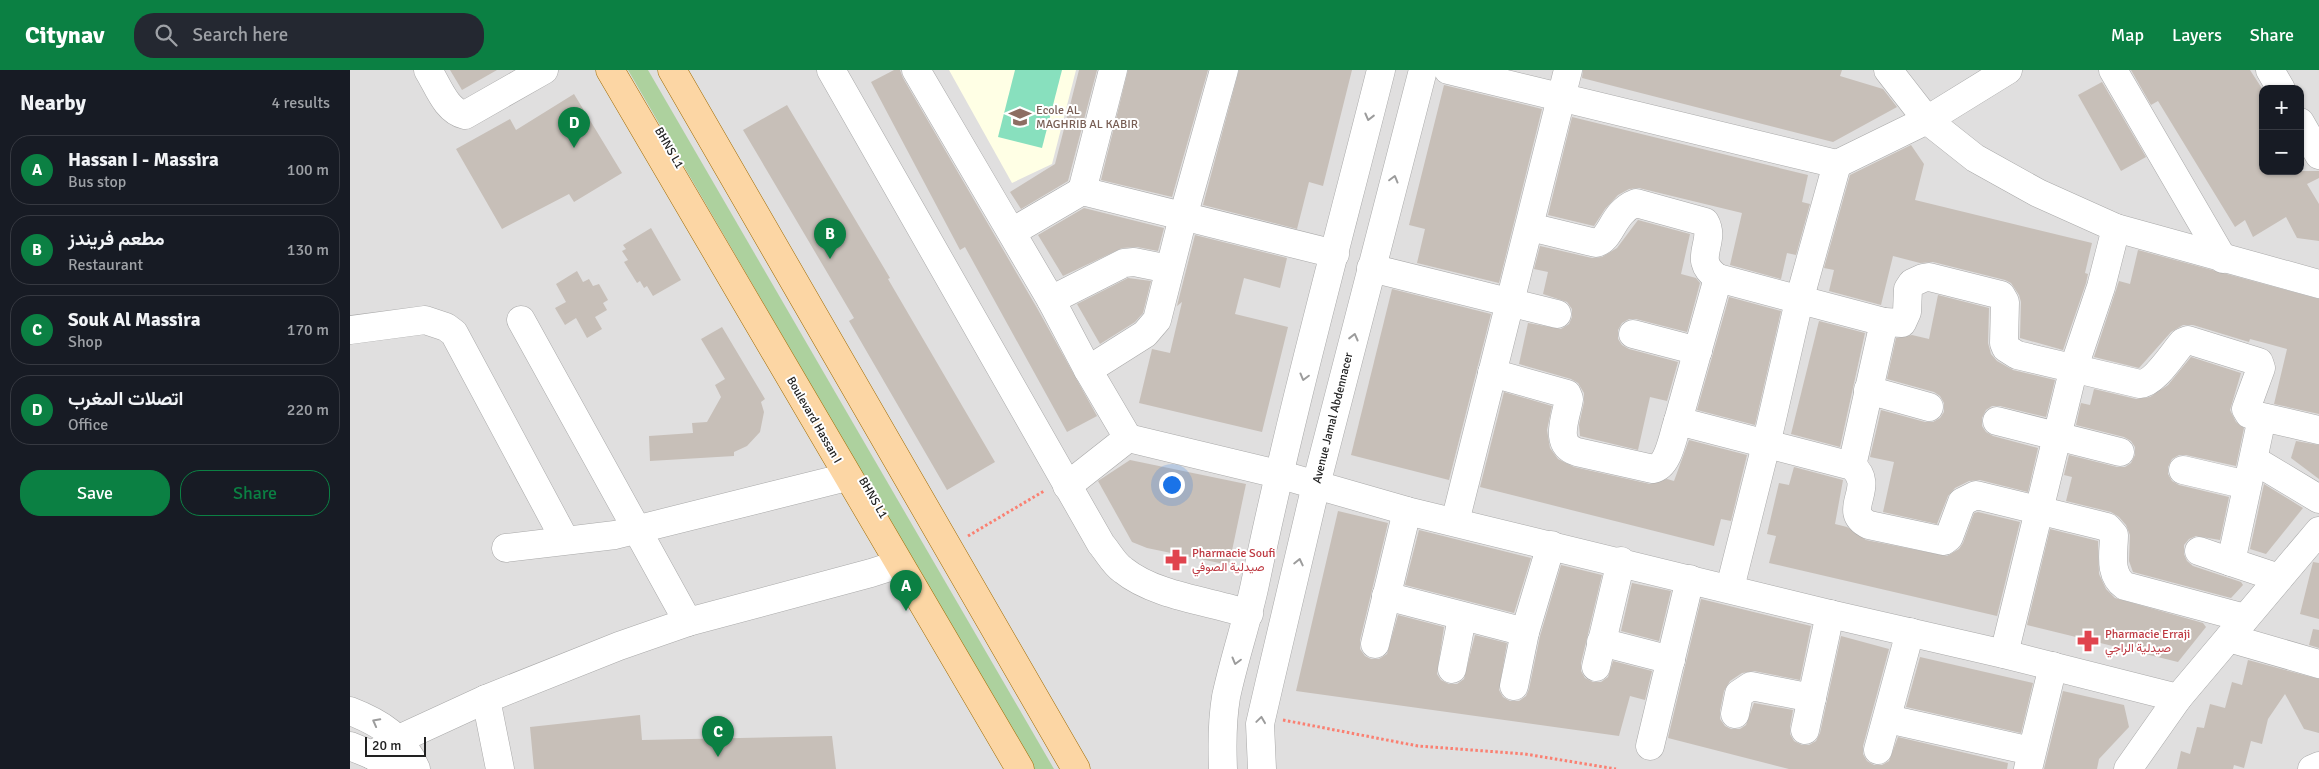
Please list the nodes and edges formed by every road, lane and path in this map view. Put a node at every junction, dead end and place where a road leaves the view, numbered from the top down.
1 (428, 70) edge
2 (544, 70) edge
3 (610, 70) edge
4 (624, 70) edge
5 (659, 70) edge
6 (672, 70) edge
7 (831, 70) edge
8 (916, 70) edge
9 (1113, 70) edge
10 (1224, 70) edge
11 (1381, 70) edge
12 (1423, 70) edge
13 (1448, 70) edge
14 (1568, 70) edge
15 (1888, 70) edge
16 (2008, 70) edge
17 (2113, 70) edge
18 (2270, 70) edge
19 (2279, 85) edge
20 (1562, 97) junction
21 (1927, 120) junction
22 (2304, 128) edge
23 (2317, 148) edge
24 (1837, 164) junction
25 (1082, 191) junction
26 (1183, 217) junction
27 (1530, 227) junction
28 (2116, 228) junction
29 (1012, 232) junction
30 (1335, 254) junction
31 (2223, 259) junction
32 (1371, 268) junction
33 (1169, 269) junction
34 (1718, 278) junction
35 (2319, 284) edge
36 (1052, 300) junction
37 (1799, 301) junction
38 (1511, 302) junction
39 (1556, 314) dead end
40 (521, 320) dead end
41 (1884, 322) junction
42 (350, 330) edge
43 (1633, 334) dead end
44 (1698, 351) junction
45 (2074, 367) junction
46 (1088, 370) junction
47 (1492, 373) junction
48 (1868, 390) junction
49 (1929, 407) dead end
50 (2262, 418) junction
51 (1678, 421) junction
52 (1997, 421) dead end
53 (2319, 430) edge
54 (2057, 436) junction
55 (1128, 438) junction
56 (1766, 445) junction
57 (2120, 452) dead end
58 (1852, 466) junction
59 (2182, 470) dead end
60 (2250, 473) junction
61 (1278, 474) junction
62 (847, 476) junction
63 (1065, 482) junction
64 (1316, 485) junction
65 (2319, 499) edge
66 (1406, 511) junction
67 (2039, 511) junction
68 (1455, 522) junction
69 (636, 530) junction
70 (2317, 537) edge
71 (565, 540) junction
72 (1551, 545) junction
73 (506, 548) dead end
74 (948, 548) junction
75 (2199, 551) dead end
76 (1621, 562) junction
77 (2231, 562) junction
78 (899, 564) junction
79 (2279, 578) junction
80 (1690, 579) junction
81 (1730, 588) junction
82 (1386, 596) junction
83 (1249, 614) junction
84 (1830, 614) junction
85 (1462, 618) junction
86 (688, 622) junction
87 (2237, 628) junction
88 (1525, 632) junction
89 (1910, 632) junction
90 (1375, 644) dead end
91 (2004, 654) junction
92 (1671, 660) junction
93 (2319, 664) edge
94 (2053, 666) junction
95 (1452, 669) dead end
96 (1514, 686) dead end
97 (1812, 698) junction
98 (2178, 698) junction
99 (486, 699) junction
100 (350, 711) edge
101 (1735, 714) dead end
102 (1262, 716) junction
103 (1888, 719) junction
104 (1805, 730) dead end
105 (399, 740) junction
106 (1650, 746) dead end
107 (1878, 750) dead end
108 (372, 757) edge
109 (2030, 760) edge
110 (2319, 766) edge
111 (416, 769) edge
112 (500, 769) edge
113 (1020, 769) edge
114 (1032, 769) edge
115 (1064, 769) edge
116 (1076, 769) edge
117 (1223, 769) edge
118 (1262, 769) edge
119 (1616, 769) edge
120 (2128, 769) edge
121 (2312, 769) edge

1 - 2 street
3 - 62 main road, Boulevard Hassan I
4 - 114 street, BHNS L1
5 - 115 street
6 - 74 main road
7 - 63 street
8 - 29 street
9 - 25 street
10 - 26 street
11 -> 30 street
32 -> 12 street, Avenue Jamal Abdennacer
13 - 20 street
14 - 20 street
15 - 21 street
16 - 21 street
17 - 31 street
18 - 19 street
20 - 24 street
20 - 27 street
21 - 24 street
21 - 28 street
22 - 23 street
24 - 37 street
25 - 26 street
25 - 29 street
26 - 30 street
26 - 33 street
27 - 34 street
27 - 38 street
28 - 31 street
28 - 45 street
29 - 36 street
30 -> 61 street
31 - 35 street
32 - 38 street
64 -> 32 street, Avenue Jamal Abdennacer
33 - 36 street
33 - 46 street
34 - 37 street
34 - 44 street
36 - 46 street
37 - 41 street
37 - 56 street
38 - 39 street
38 - 47 street
40 - 69 street
41 - 45 street
41 - 48 street
42 - 71 street
43 - 44 street
44 - 51 street
45 - 50 street
45 - 54 street
46 - 55 street
47 - 51 street
47 - 68 street
48 - 49 street
48 - 58 street
50 - 53 street
50 - 60 street
51 - 56 street
52 - 54 street
54 - 57 street
54 - 67 street
55 - 61 street
55 - 63 street
56 - 58 street
56 - 81 street
58 - 67 street
59 - 60 street
60 - 65 street
60 - 77 street
61 - 64 street
61 - 83 street
62 - 69 street
62 - 78 main road, Boulevard Hassan I
63 - 74 path
63 - 83 street
64 - 66 street
102 -> 64 street, Avenue Jamal Abdennacer
66 - 68 street
66 - 82 street
67 - 87 street
67 - 91 street
68 - 72 street
69 - 71 street
69 - 86 street
70 - 79 street
71 - 73 street
72 - 76 street
72 - 88 street
74 - 116 main road
75 - 77 street
76 - 80 street
76 - 92 street
77 - 79 street
78 - 86 street
78 - 113 main road, Boulevard Hassan I
79 - 87 street
80 - 81 street
80 - 92 street
81 - 84 street
82 - 85 street
82 - 90 street
83 -> 117 street
84 - 89 street
84 - 97 street
85 - 88 street
85 - 95 street
86 - 99 street
87 - 93 street
87 - 98 street
88 - 96 street
89 - 91 street
89 - 103 street
91 - 94 street
92 - 106 street
94 - 98 street
94 - 109 street
97 - 101 street
97 - 104 street
98 - 120 street
99 - 105 street
99 - 112 street
105 -> 100 street
118 -> 102 street, Avenue Jamal Abdennacer
102 - 119 path
103 - 107 street
103 - 109 street
105 - 108 street
105 - 111 street
110 - 121 street

